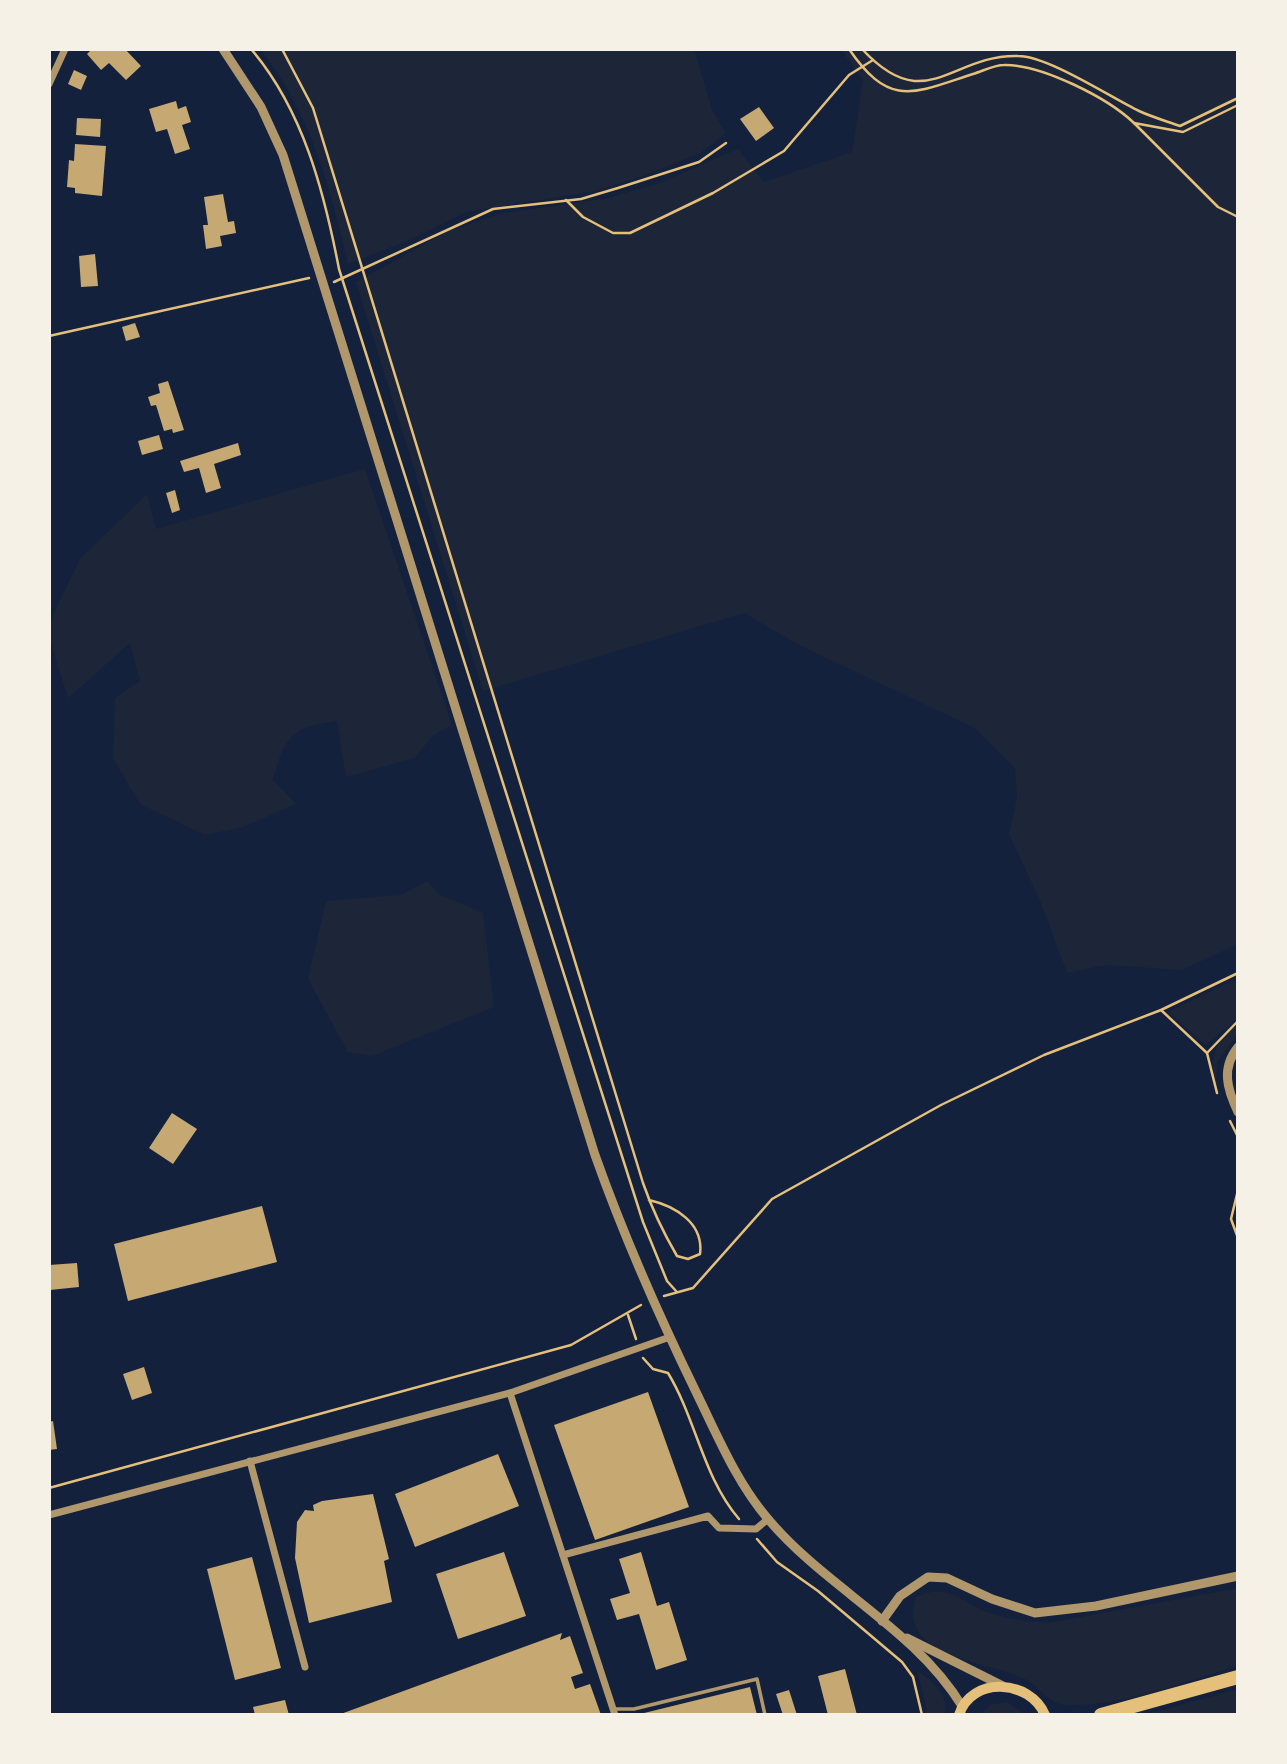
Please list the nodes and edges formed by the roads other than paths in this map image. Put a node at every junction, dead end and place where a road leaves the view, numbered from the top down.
1 (65, 49) edge
2 (223, 49) edge
3 (49, 84) edge
4 (1238, 1047) edge
5 (1238, 1112) edge
6 (670, 1337) junction
7 (510, 1393) junction
8 (250, 1461) junction
9 (49, 1515) edge
10 (768, 1519) junction
11 (564, 1555) junction
12 (1238, 1576) edge
13 (882, 1621) junction
14 (899, 1634) junction
15 (305, 1667) dead end
16 (1238, 1677) edge
17 (1003, 1686) junction
18 (961, 1711) edge
19 (614, 1712) edge
20 (765, 1715) edge
21 (1045, 1715) edge
22 (1101, 1715) edge

1 - 3 street
2 - 6 street
4 - 5 street
6 - 7 street
6 - 10 street
7 - 8 street
7 - 11 street
8 - 9 street
8 - 15 street
10 - 11 street
10 - 13 street
11 - 19 street
12 - 13 street
13 - 14 street
14 - 17 street
14 - 18 street
16 - 22 highway
17 - 18 main road
17 - 21 main road
19 - 20 lane

